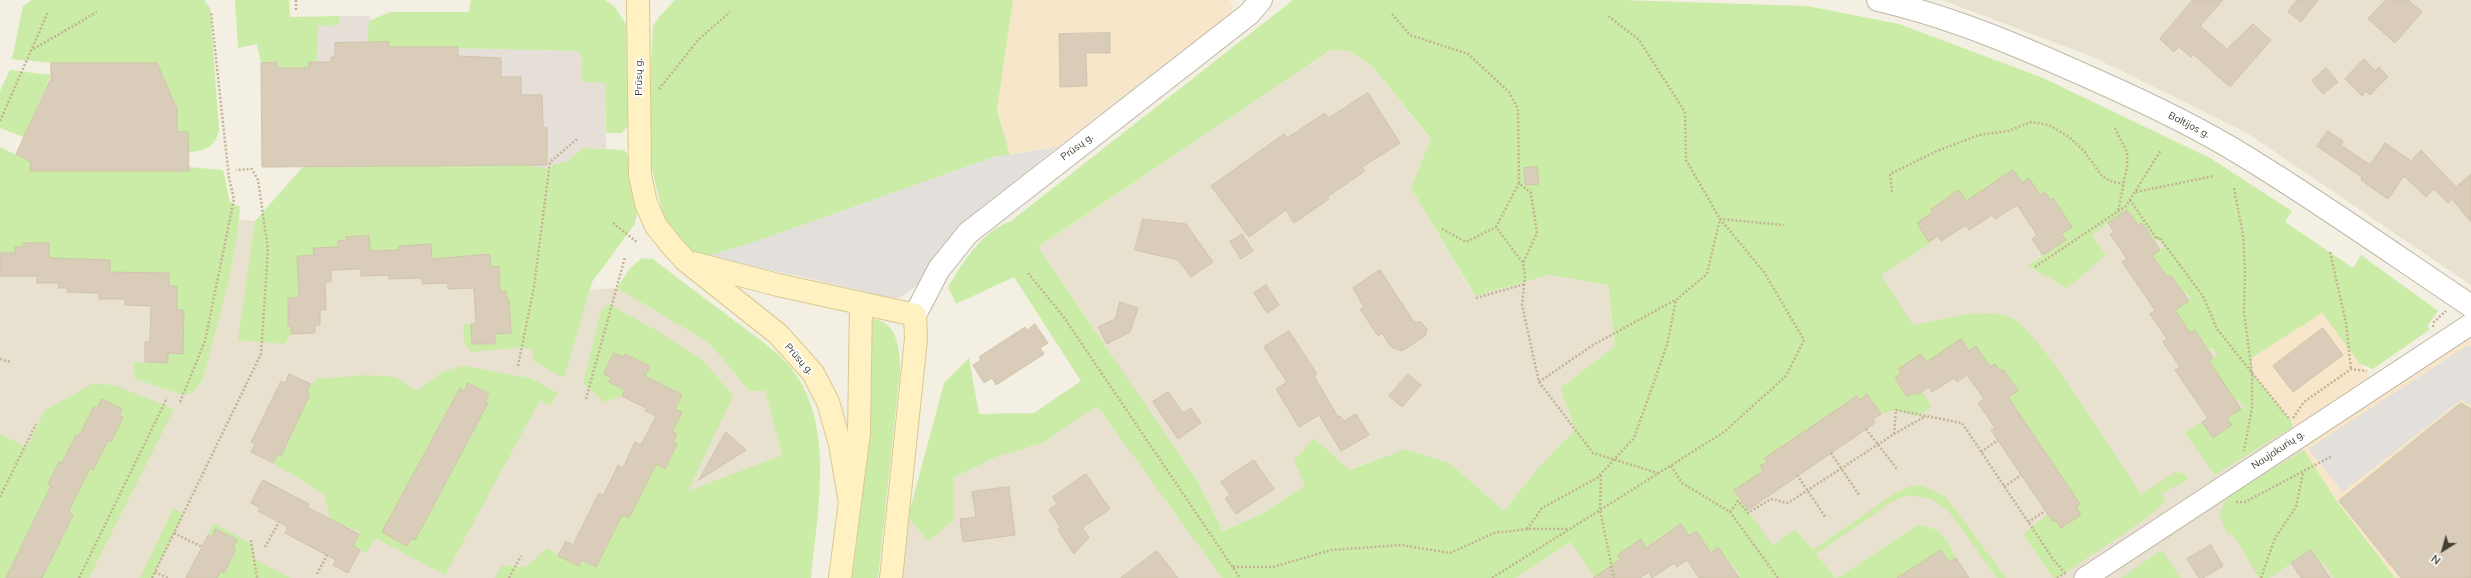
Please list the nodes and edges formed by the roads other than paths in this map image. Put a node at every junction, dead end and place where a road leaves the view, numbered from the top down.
1 (638, 0) edge
2 (1261, 0) edge
3 (1878, 0) edge
4 (686, 261) junction
5 (861, 303) junction
6 (2471, 306) edge
7 (915, 315) junction
8 (2471, 324) edge
9 (849, 497) junction
10 (840, 578) edge
11 (890, 578) edge
12 (2086, 578) edge

1 - 4 main road, Prūsų g.
2 - 7 street, Prūsų g.
3 - 6 street, Baltijos g.
4 - 5 main road
4 - 9 main road, Prūsų g.
5 - 7 main road
5 - 9 main road, Prūsų g.
7 - 11 main road, Prūsų g.
8 - 12 street, Naujakurių g.
9 - 10 main road, Prūsų g.

